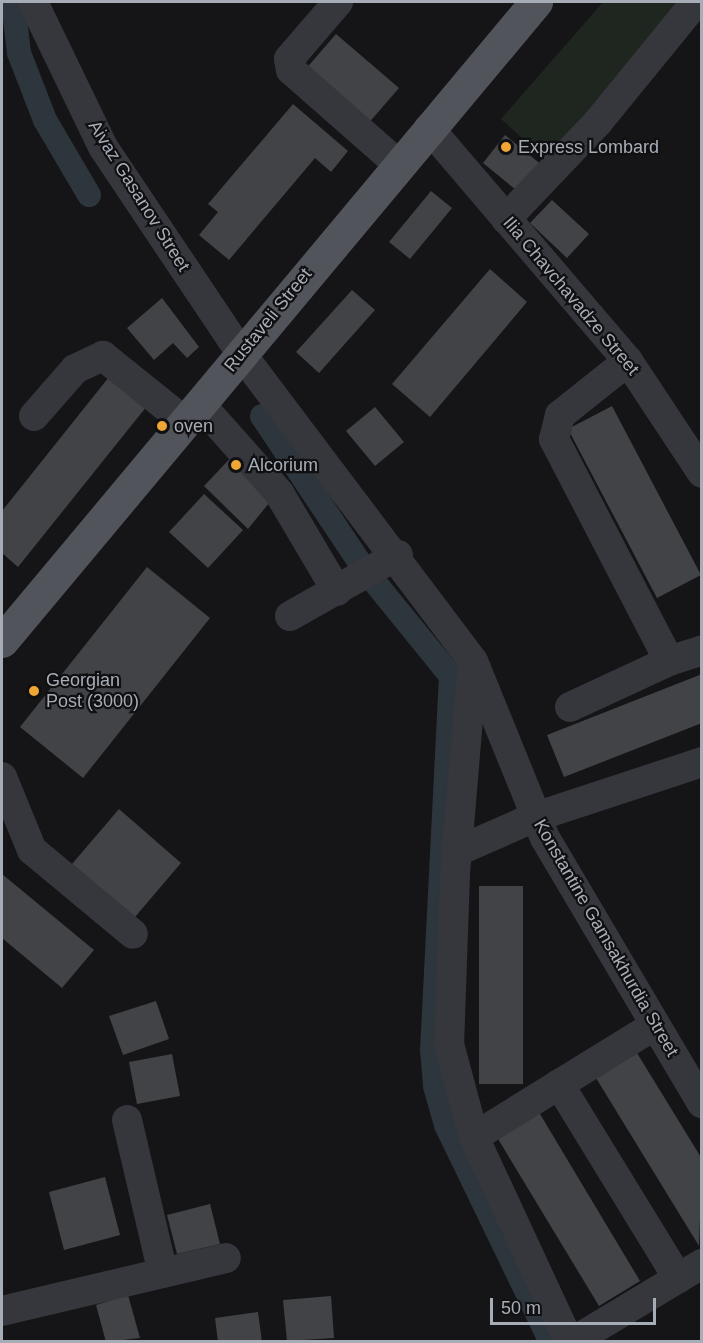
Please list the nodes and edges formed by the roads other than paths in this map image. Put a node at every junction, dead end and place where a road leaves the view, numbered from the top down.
1 (33, 2) edge
2 (338, 2) edge
3 (536, 2) edge
4 (696, 2) edge
5 (429, 128) junction
6 (399, 164) junction
7 (506, 219) junction
8 (240, 352) junction
9 (628, 361) junction
10 (193, 413) junction
11 (34, 416) dead end
12 (702, 473) edge
13 (388, 561) junction
14 (345, 587) junction
15 (290, 616) dead end
16 (2, 641) edge
17 (702, 650) edge
18 (473, 662) junction
19 (669, 662) junction
20 (570, 707) dead end
21 (702, 762) edge
22 (2, 777) edge
23 (535, 817) junction
24 (460, 850) junction
25 (133, 934) dead end
26 (655, 1025) junction
27 (559, 1084) junction
28 (702, 1103) edge
29 (127, 1120) dead end
30 (474, 1137) junction
31 (226, 1258) dead end
32 (690, 1271) edge
33 (163, 1273) junction
34 (2, 1311) edge
35 (571, 1341) edge

1 - 8 street, Aivaz Gasanov Street
2 - 6 street
3 - 5 main road, Rustaveli Street
4 - 7 street
5 - 6 main road, Rustaveli Street
5 - 7 street, Ilia Chavchavadze Street
6 - 8 main road, Rustaveli Street
7 - 9 street, Ilia Chavchavadze Street
8 - 10 main road, Rustaveli Street
8 - 13 street, Konstantine Gamsakhurdia Street
9 - 12 street, Ilia Chavchavadze Street
9 - 19 street
10 - 11 street
10 - 14 street
10 - 16 main road, Rustaveli Street
13 - 14 street
13 - 18 street, Konstantine Gamsakhurdia Street
14 - 15 street
17 - 19 street
18 - 23 street, Konstantine Gamsakhurdia Street
18 - 24 street
19 - 20 street
21 - 23 street
22 - 25 street
23 - 24 street
23 - 26 street, Konstantine Gamsakhurdia Street
24 - 30 street
26 - 27 street
26 - 28 street, Konstantine Gamsakhurdia Street
27 - 30 street
27 - 32 street
29 - 33 street
30 - 35 street
31 - 33 street
32 - 35 street
33 - 34 street

